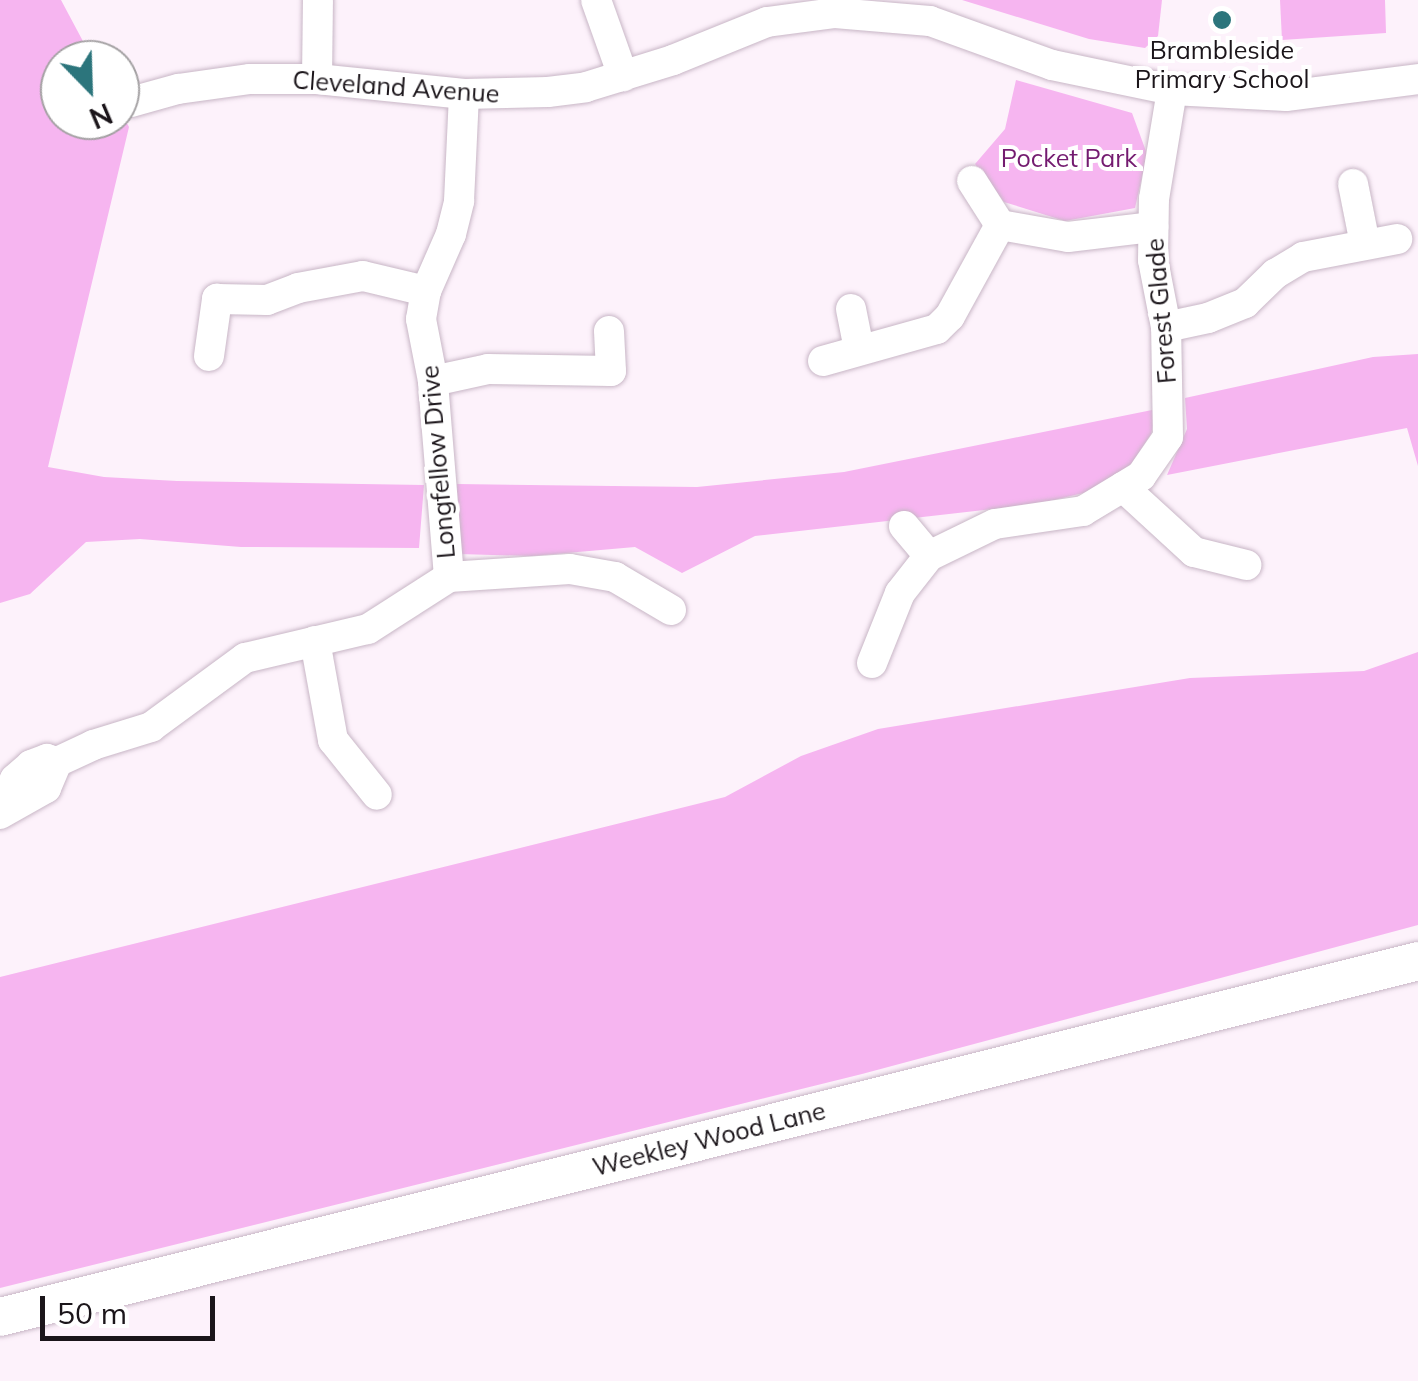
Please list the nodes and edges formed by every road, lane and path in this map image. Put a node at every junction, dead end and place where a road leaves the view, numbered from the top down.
1 (318, 0) edge
2 (596, 0) edge
3 (623, 76) junction
4 (317, 79) junction
5 (1418, 79) edge
6 (1172, 90) junction
7 (464, 94) junction
8 (140, 99) edge
9 (972, 181) dead end
10 (1353, 184) dead end
11 (1000, 225) junction
12 (1153, 227) junction
13 (1397, 239) dead end
14 (1365, 244) junction
15 (426, 291) junction
16 (851, 309) dead end
17 (1166, 327) junction
18 (608, 330) dead end
19 (858, 349) junction
20 (209, 356) dead end
21 (823, 361) dead end
22 (433, 381) junction
23 (1123, 487) junction
24 (904, 526) dead end
25 (929, 556) junction
26 (1246, 566) dead end
27 (449, 577) junction
28 (670, 610) dead end
29 (315, 642) junction
30 (872, 662) dead end
31 (378, 795) dead end
32 (5, 809) edge
33 (1418, 961) edge
34 (0, 1317) edge

1 - 4 street
2 - 3 street
3 - 6 street, Cleveland Avenue
3 - 7 street, Cleveland Avenue
4 - 7 street, Cleveland Avenue
4 - 8 street, Cleveland Avenue
5 - 6 street, Cleveland Avenue
6 - 12 street, Forest Glade
7 - 15 street, Longfellow Drive
9 - 11 street
10 - 14 street
11 - 12 street
11 - 19 street
12 - 17 street, Forest Glade
13 - 14 street
14 - 17 street
15 - 20 street
15 - 22 street, Longfellow Drive
16 - 19 street
17 - 23 street, Forest Glade
18 - 22 street
19 - 21 street
22 - 27 street, Longfellow Drive
23 - 25 street, Forest Glade
23 - 26 street
24 - 25 street
25 - 30 street, Forest Glade
27 - 28 street
27 - 29 street, Longfellow Drive
29 - 31 street
29 - 32 street, Longfellow Drive
33 - 34 main road, Weekley Wood Lane

